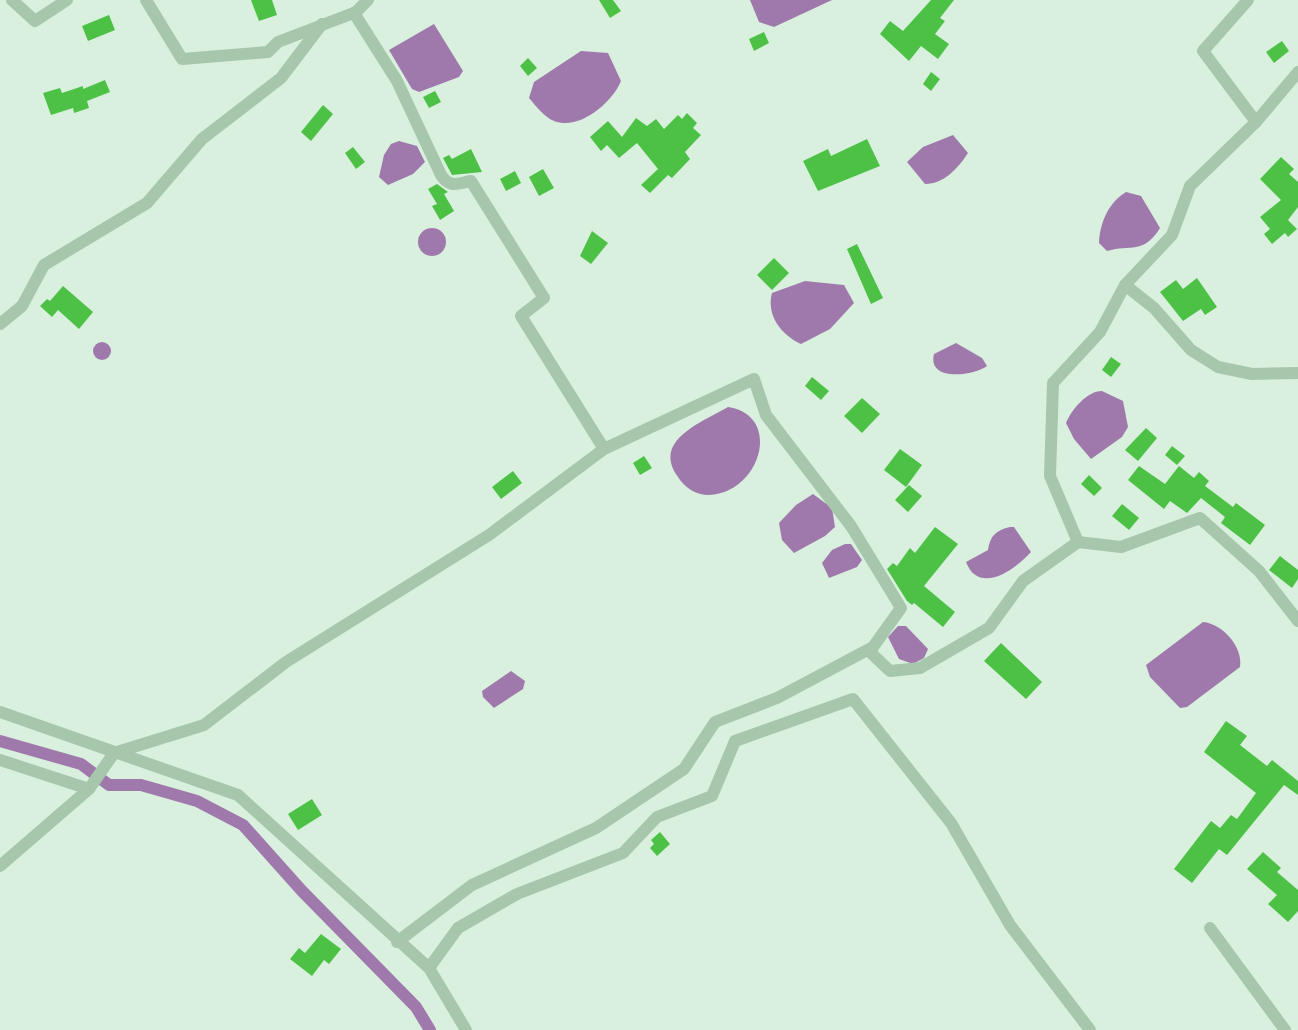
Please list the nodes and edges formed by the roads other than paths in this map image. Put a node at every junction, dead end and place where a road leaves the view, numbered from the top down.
1 (12, 0) edge
2 (67, 0) edge
3 (146, 0) edge
4 (368, 0) edge
5 (1248, 0) edge
6 (354, 13) junction
7 (323, 24) junction
8 (1298, 72) edge
9 (1256, 122) junction
10 (1125, 285) junction
11 (0, 324) edge
12 (1298, 373) edge
13 (604, 449) junction
14 (1078, 542) junction
15 (1298, 621) edge
16 (873, 647) junction
17 (0, 712) edge
18 (114, 753) junction
19 (0, 760) edge
20 (91, 786) junction
21 (0, 866) edge
22 (1210, 928) dead end
23 (397, 942) junction
24 (429, 968) junction
25 (466, 1030) edge
26 (1090, 1030) edge
27 (1285, 1030) edge

1 - 2 street
3 - 7 street
4 - 6 street
5 - 9 street
6 - 7 street
6 - 13 street
7 - 11 street
8 - 9 street
9 - 10 street
10 - 12 street
10 - 14 street
13 - 16 street
13 - 18 street
14 - 15 street
14 - 16 street
16 - 23 street
17 - 18 street
18 - 20 street
18 - 23 street
19 - 20 street
20 - 21 street
22 - 27 street
23 - 24 street
24 - 25 street
24 - 26 street

